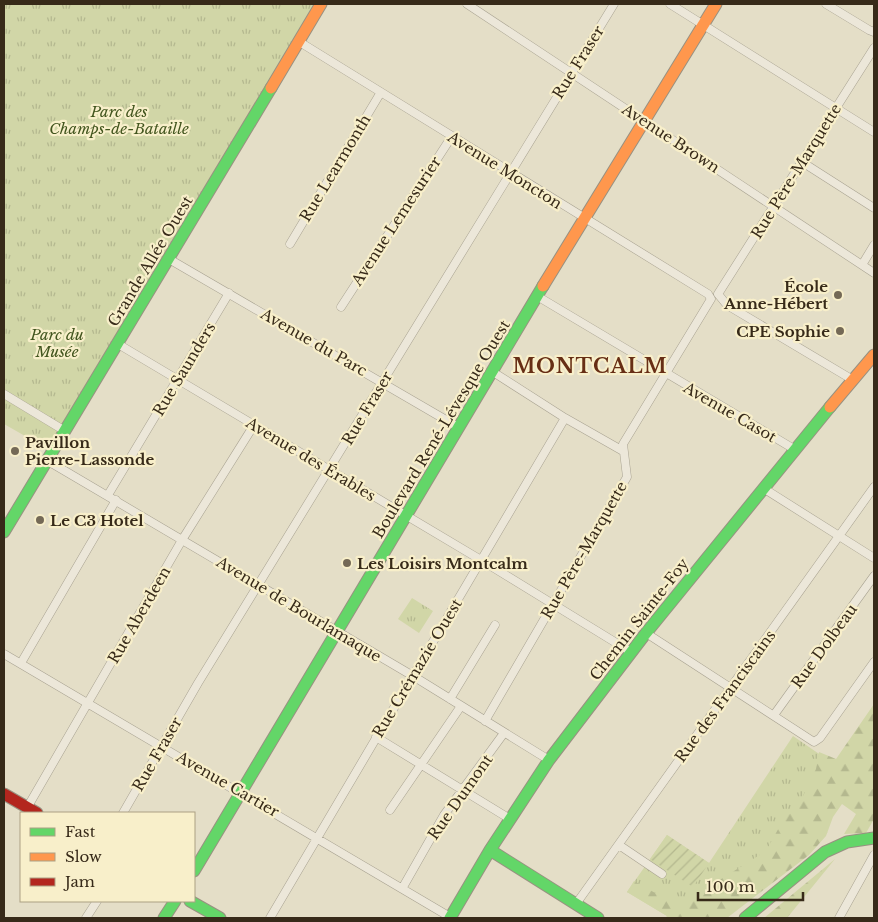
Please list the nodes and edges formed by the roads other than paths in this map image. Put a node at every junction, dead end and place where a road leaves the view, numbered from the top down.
1 (321, 4) edge
2 (467, 4) edge
3 (614, 4) edge
4 (670, 4) edge
5 (716, 4) edge
6 (826, 4) edge
7 (703, 24) junction
8 (874, 32) edge
9 (298, 41) junction
10 (874, 48) edge
11 (572, 72) junction
12 (381, 92) junction
13 (836, 108) junction
14 (644, 120) junction
15 (874, 132) edge
16 (452, 136) junction
17 (802, 162) junction
18 (511, 172) junction
19 (774, 206) junction
20 (874, 208) edge
21 (585, 220) junction
22 (290, 244) dead end
23 (874, 245) edge
24 (169, 259) junction
25 (862, 265) junction
26 (874, 273) edge
27 (229, 293) junction
28 (538, 296) junction
29 (714, 297) junction
30 (341, 307) dead end
31 (118, 344) junction
32 (874, 355) edge
33 (493, 372) junction
34 (665, 374) junction
35 (853, 380) junction
36 (178, 381) junction
37 (383, 382) junction
38 (4, 394) edge
39 (566, 418) junction
40 (254, 425) junction
41 (458, 427) junction
42 (65, 431) junction
43 (794, 449) junction
44 (623, 451) junction
45 (48, 461) junction
46 (329, 471) junction
47 (874, 487) edge
48 (763, 488) junction
49 (108, 495) junction
50 (116, 500) junction
51 (407, 516) junction
52 (4, 532) edge
53 (839, 538) junction
54 (182, 540) junction
55 (874, 558) edge
56 (481, 560) junction
57 (874, 576) edge
58 (259, 585) junction
59 (553, 604) junction
60 (495, 624) dead end
61 (337, 631) junction
62 (646, 633) junction
63 (631, 652) junction
64 (4, 654) edge
65 (874, 662) edge
66 (20, 663) junction
67 (413, 676) junction
68 (731, 687) junction
69 (450, 699) junction
70 (89, 702) junction
71 (461, 706) junction
72 (774, 715) junction
73 (485, 721) junction
74 (504, 733) junction
75 (376, 737) junction
76 (162, 746) junction
77 (549, 760) junction
78 (421, 765) junction
79 (463, 790) junction
80 (240, 793) junction
81 (4, 794) edge
82 (32, 810) edge
83 (390, 810) dead end
84 (123, 812) edge
85 (510, 819) junction
86 (318, 837) junction
87 (874, 838) edge
88 (619, 845) junction
89 (490, 850) junction
90 (874, 855) edge
91 (195, 868) edge
92 (871, 868) edge
93 (662, 874) dead end
94 (403, 887) junction
95 (96, 902) edge
96 (174, 902) edge
97 (192, 902) edge
98 (576, 904) junction
99 (86, 918) edge
100 (164, 918) edge
101 (220, 918) edge
102 (270, 918) edge
103 (450, 918) edge
104 (598, 918) edge
105 (745, 918) edge
106 (839, 918) edge

1 - 9 main road, Grande Allée Ouest
2 - 11 street, Avenue Brown
3 - 11 street, Rue Fraser
4 - 7 street
5 - 7 main road, Boulevard René-Lévesque Ouest
6 - 8 street
7 - 13 street
7 - 14 main road, Boulevard René-Lévesque Ouest
9 - 12 street, Avenue Moncton
9 - 24 main road, Grande Allée Ouest
10 - 13 street, Rue Père-Marquette
11 - 14 street, Avenue Brown
11 - 18 street, Rue Fraser
12 - 16 street, Avenue Moncton
12 - 22 street, Rue Learmonth
13 - 15 street
13 - 17 street, Rue Père-Marquette
14 - 19 street, Avenue Brown
14 - 21 main road, Boulevard René-Lévesque Ouest
16 - 18 street, Avenue Moncton
16 - 30 street, Avenue Lemesurier
17 - 19 street, Rue Père-Marquette
17 - 20 street
18 - 21 street, Avenue Moncton
18 - 37 street, Rue Fraser
19 - 25 street, Avenue Brown
19 - 29 street, Rue Père-Marquette
21 - 28 main road, Boulevard René-Lévesque Ouest
21 - 29 street, Avenue Moncton
23 - 25 street
24 - 27 street, Avenue du Parc
24 - 31 main road, Grande Allée Ouest
25 - 26 street, Avenue Brown
27 - 36 street, Rue Saunders
27 - 37 street, Avenue du Parc
28 - 33 main road, Boulevard René-Lévesque Ouest
28 - 34 street, Avenue Casot
29 - 34 street, Rue Père-Marquette
29 - 35 street, Avenue Moncton
31 - 36 street, Avenue des Érables
31 - 42 main road, Grande Allée Ouest
32 - 35 main road, Chemin Sainte-Foy
33 - 39 street
33 - 41 main road, Boulevard René-Lévesque Ouest
34 - 43 street, Avenue Casot
34 - 44 street, Rue Père-Marquette
35 - 43 main road, Chemin Sainte-Foy
36 - 40 street, Avenue des Érables
36 - 49 street, Rue Saunders
37 - 41 street, Avenue du Parc
37 - 46 street, Rue Fraser
38 - 42 street
39 - 44 street
39 - 56 street, Rue Crémazie Ouest
40 - 46 street, Avenue des Érables
40 - 54 street, Rue Aberdeen
41 - 51 main road, Boulevard René-Lévesque Ouest
42 - 45 main road, Grande Allée Ouest
43 - 48 main road, Chemin Sainte-Foy
44 - 59 street, Rue Père-Marquette
45 - 49 street, Avenue de Bourlamaque
45 - 52 main road, Grande Allée Ouest
46 - 51 street, Avenue des Érables
46 - 58 street, Rue Fraser
47 - 53 street, Rue des Franciscains
48 - 53 street
48 - 62 main road, Chemin Sainte-Foy
49 - 50 street, Avenue de Bourlamaque
50 - 54 street, Avenue de Bourlamaque
50 - 66 street
51 - 56 street, Avenue des Érables
51 - 61 main road, Boulevard René-Lévesque Ouest
53 - 55 street
53 - 68 street, Rue des Franciscains
54 - 58 street, Avenue de Bourlamaque
54 - 70 street, Rue Aberdeen
56 - 59 street, Avenue des Érables
56 - 67 street, Rue Crémazie Ouest
57 - 72 street, Rue Dolbeau
58 - 61 street, Avenue de Bourlamaque
58 - 76 street, Rue Fraser
59 - 63 street, Avenue des Érables
59 - 73 street, Rue Père-Marquette
60 - 69 street
61 - 67 street, Avenue de Bourlamaque
61 - 80 main road, Boulevard René-Lévesque Ouest
62 - 63 main road, Chemin Sainte-Foy
62 - 68 street
63 - 77 main road, Chemin Sainte-Foy
64 - 66 street, Avenue Cartier
65 - 72 street
66 - 70 street, Avenue Cartier
67 - 69 street, Avenue de Bourlamaque
67 - 75 street, Rue Crémazie Ouest
68 - 72 street
68 - 88 street, Rue des Franciscains
69 - 71 street, Avenue de Bourlamaque
70 - 76 street, Avenue Cartier
70 - 82 street, Rue Aberdeen
71 - 73 street, Avenue de Bourlamaque
71 - 78 street
73 - 74 street, Avenue de Bourlamaque
74 - 77 street, Avenue de Bourlamaque
74 - 79 street, Rue Dumont
75 - 78 street
75 - 86 street, Rue Crémazie Ouest
76 - 80 street, Avenue Cartier
76 - 84 street, Rue Fraser
77 - 85 main road, Chemin Sainte-Foy
78 - 79 street
78 - 83 street
79 - 85 street
79 - 94 street, Rue Dumont
80 - 86 street, Avenue Cartier
80 - 91 main road, Boulevard René-Lévesque Ouest
81 - 82 main road
85 - 89 main road, Chemin Sainte-Foy
86 - 94 street, Avenue Cartier
86 - 102 street, Rue Crémazie Ouest
87 - 105 main road
88 - 93 street
88 - 98 street, Rue des Franciscains
89 - 98 main road
89 - 103 main road, Chemin Sainte-Foy
90 - 92 street
92 - 106 street
94 - 103 street, Avenue Cartier
95 - 99 street
96 - 100 main road
97 - 101 main road
98 - 104 main road

